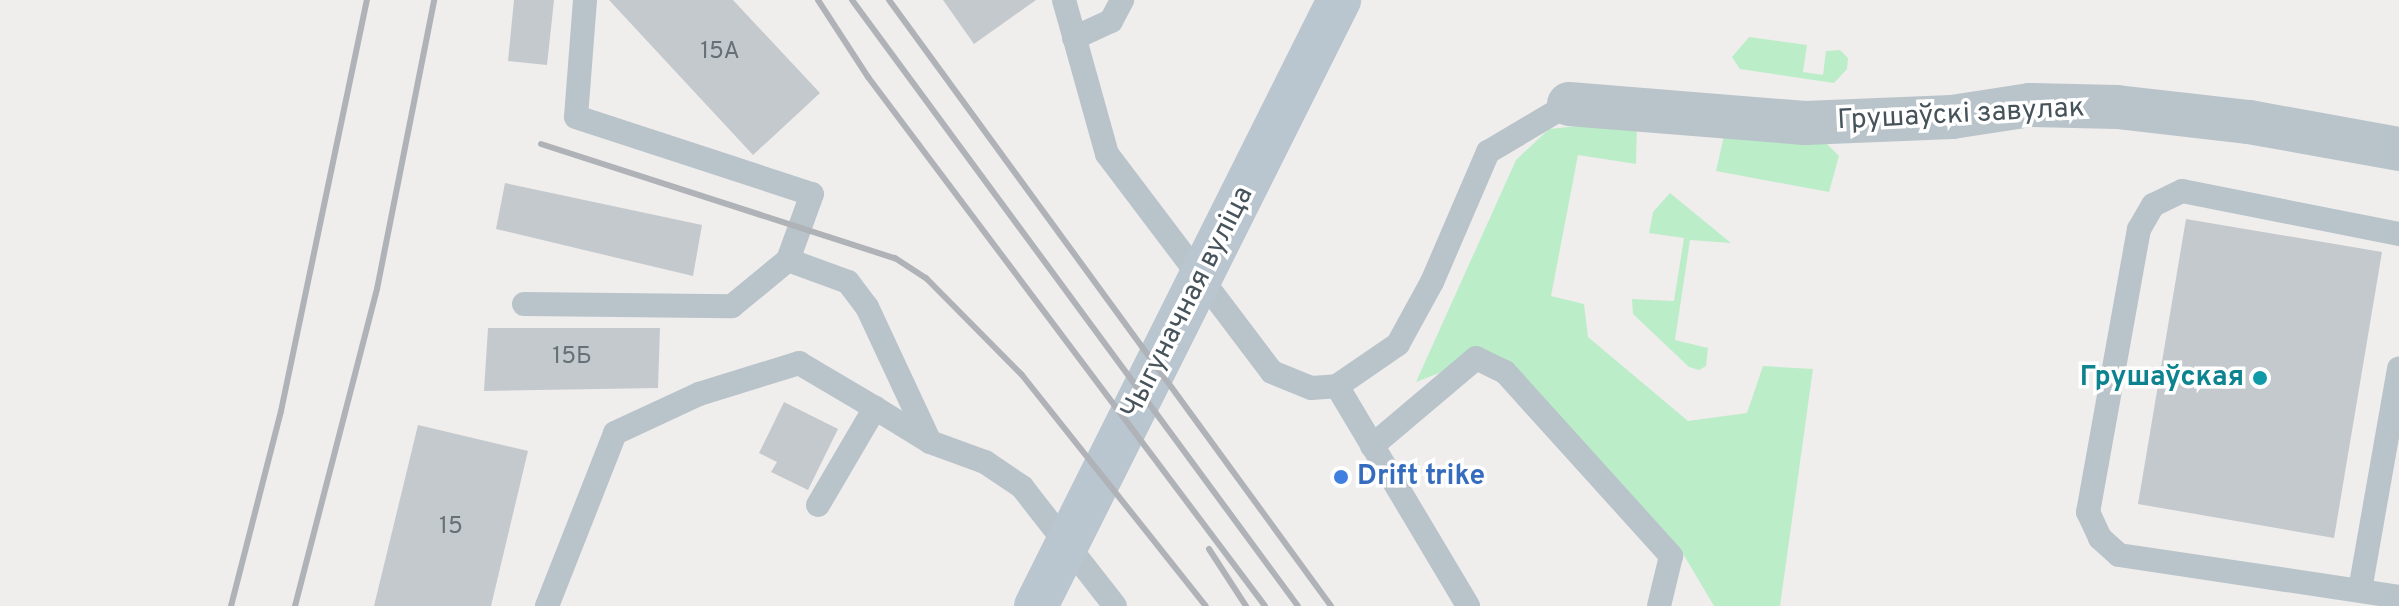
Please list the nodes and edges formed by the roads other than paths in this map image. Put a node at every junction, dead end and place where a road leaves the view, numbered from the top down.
1 (585, 0) edge
2 (1064, 0) edge
3 (1122, 0) edge
4 (1339, 0) edge
5 (1074, 38) junction
6 (1569, 104) joint
7 (2399, 149) edge
8 (2399, 234) edge
9 (788, 260) junction
10 (524, 304) dead end
11 (2399, 368) edge
12 (1337, 386) junction
13 (875, 408) junction
14 (930, 442) junction
15 (1372, 446) junction
16 (818, 505) dead end
17 (2360, 590) junction
18 (2399, 597) edge
19 (547, 606) edge
20 (1036, 606) edge
21 (1115, 606) edge
22 (1468, 606) edge
23 (1659, 606) edge

1 - 9 lane
2 - 5 lane
3 - 5 lane
4 - 20 main road, Чыгуначная вуліца
5 - 12 lane
6 - 7 street, Грушаўскі завулак
6 - 12 lane
8 - 17 lane
9 - 10 lane
9 - 14 lane
11 - 17 lane
12 - 15 lane
13 - 14 lane
13 - 16 lane
13 - 19 lane
14 - 21 lane
15 - 22 lane
15 - 23 lane
17 - 18 lane

